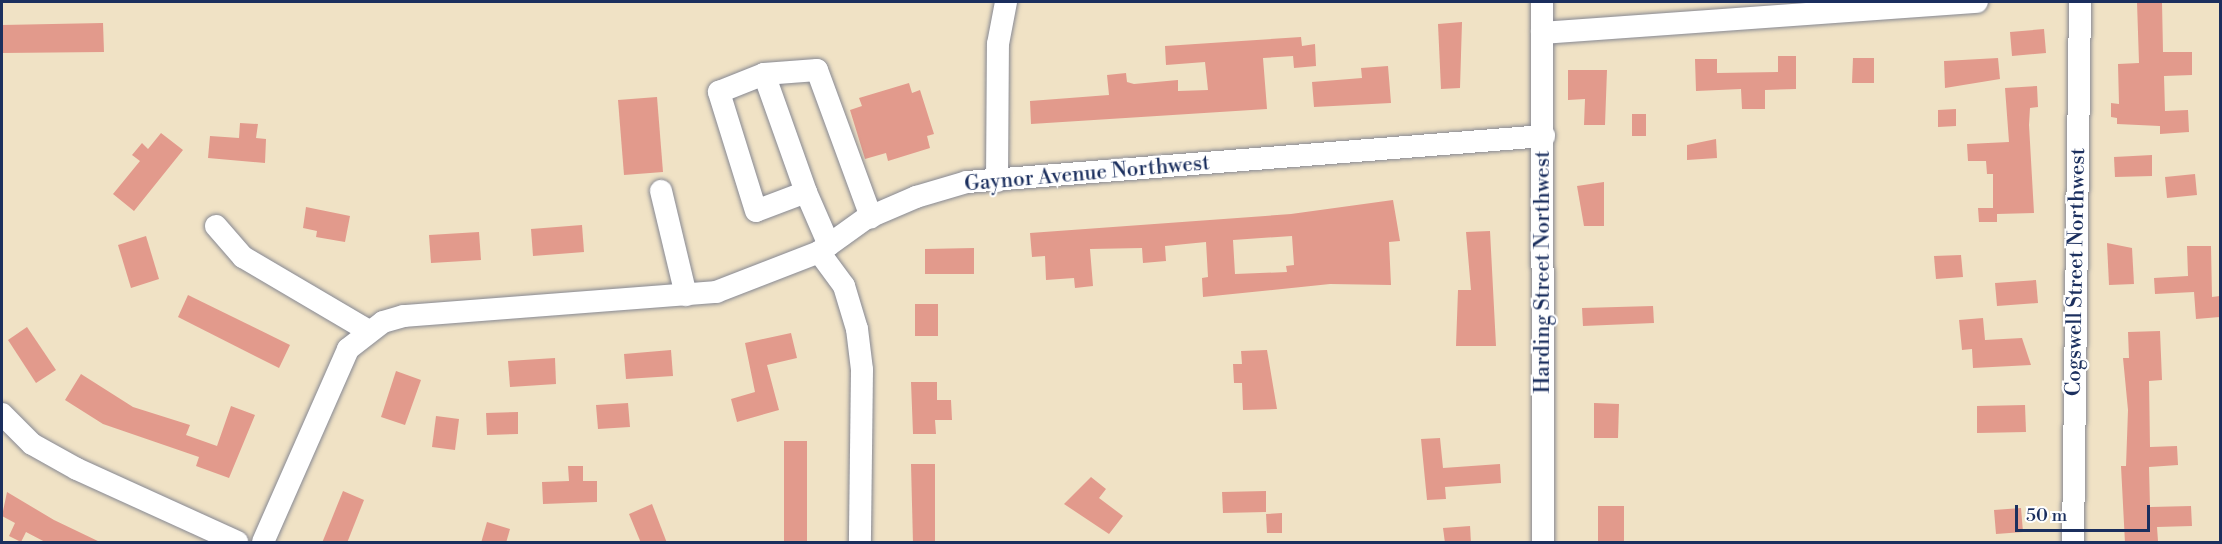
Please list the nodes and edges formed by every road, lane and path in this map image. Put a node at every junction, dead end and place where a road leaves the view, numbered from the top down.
1 (1006, 2) edge
2 (1542, 2) edge
3 (1977, 2) edge
4 (2080, 2) edge
5 (1814, 8) edge
6 (1542, 33) junction
7 (764, 74) junction
8 (1544, 136) junction
9 (997, 180) junction
10 (661, 191) dead end
11 (806, 192) junction
12 (871, 217) junction
13 (216, 226) dead end
14 (824, 248) junction
15 (686, 295) junction
16 (367, 330) junction
17 (2, 414) edge
18 (237, 543) edge
19 (263, 543) edge
20 (860, 543) edge
21 (1543, 543) edge
22 (2073, 543) edge

1 - 9 street
2 - 6 street, Harding Street Northwest
3 - 5 street
4 - 22 street, Cogswell Street Northwest
5 - 6 street
6 - 8 street, Harding Street Northwest
7 - 11 street
7 - 11 street
7 - 12 street
8 - 9 street, Gaynor Avenue Northwest
8 - 21 street, Harding Street Northwest
9 - 12 street, Gaynor Avenue Northwest
10 - 15 street
11 - 14 street
12 - 14 street, Gaynor Avenue Northwest
13 - 16 street
14 - 15 street, Gaynor Avenue Northwest
14 - 20 street
15 - 16 street, Gaynor Avenue Northwest
16 - 19 street
17 - 18 street

